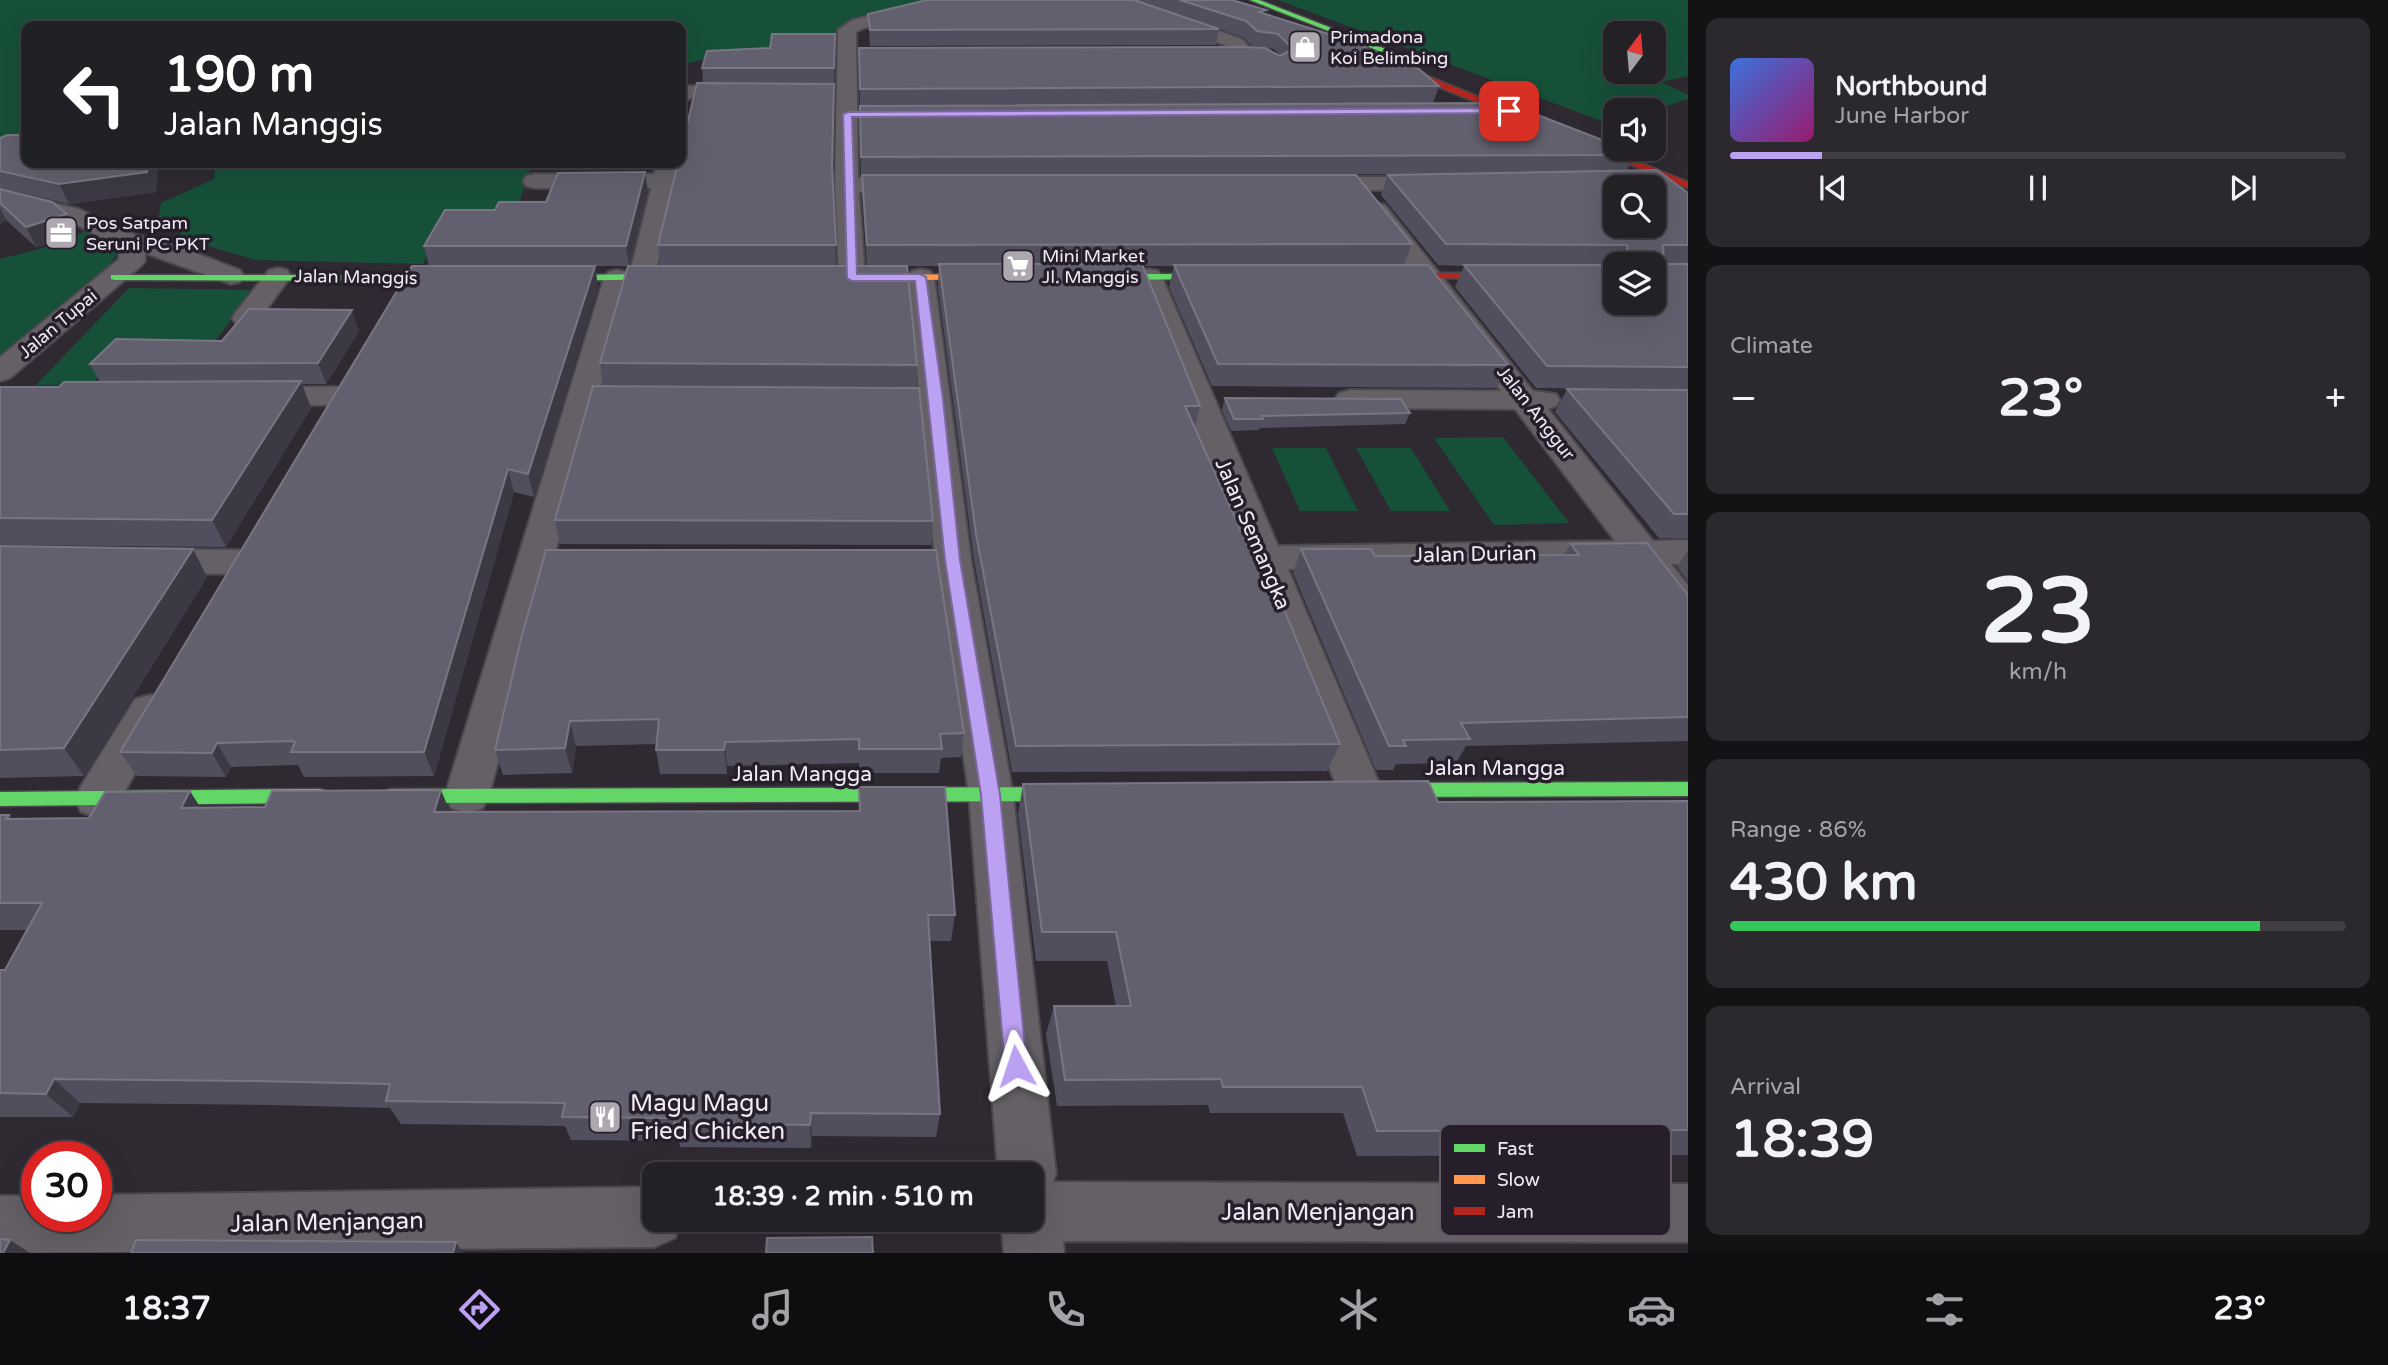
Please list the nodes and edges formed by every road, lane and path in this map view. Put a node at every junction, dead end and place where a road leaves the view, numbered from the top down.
1 (1246, 3) edge
2 (934, 6) edge
3 (1154, 13) edge
4 (1215, 55) edge
5 (764, 92) edge
6 (686, 93) edge
7 (1509, 111) junction
8 (1450, 112) edge
9 (1603, 135) edge
10 (1658, 161) edge
11 (667, 172) edge
12 (1685, 178) edge
13 (1666, 180) edge
14 (534, 181) dead end
15 (1287, 184) edge
16 (1356, 184) junction
17 (1460, 184) edge
18 (848, 185) junction
19 (930, 185) edge
20 (0, 197) edge
21 (121, 238) junction
22 (231, 276) junction
23 (278, 276) junction
24 (1364, 276) edge
25 (1431, 276) junction
26 (1603, 276) edge
27 (115, 277) junction
28 (920, 277) junction
29 (1001, 277) edge
30 (1082, 277) edge
31 (1149, 277) junction
32 (1243, 277) edge
33 (407, 278) junction
34 (477, 278) edge
35 (533, 278) edge
36 (629, 278) junction
37 (694, 278) edge
38 (846, 278) joint
39 (386, 313) edge
40 (246, 318) edge
41 (0, 372) edge
42 (229, 396) edge
43 (1320, 399) edge
44 (1525, 400) junction
45 (1580, 401) edge
46 (316, 432) edge
47 (1643, 552) junction
48 (1688, 552) edge
49 (1263, 558) junction
50 (119, 560) edge
51 (217, 597) edge
52 (1688, 611) edge
53 (168, 680) edge
54 (1688, 789) edge
55 (1353, 790) joint
56 (1086, 793) edge
57 (467, 795) junction
58 (991, 795) junction
59 (330, 796) edge
60 (371, 796) edge
61 (0, 799) edge
62 (97, 799) junction
63 (1026, 1162) edge
64 (1044, 1211) edge
65 (1440, 1212) edge
66 (642, 1217) edge
67 (0, 1226) edge
68 (1032, 1232) edge
69 (1034, 1253) edge

1 - 7 street
1 - 9 street
2 - 18 street
3 - 4 street
5 - 6 street
7 - 8 street
7 - 12 street
10 - 12 street
11 - 14 street
11 - 36 street
12 - 13 street
15 - 16 street
16 - 17 street
16 - 25 street, Jalan Anggur
18 - 19 street
18 - 38 street
20 - 21 street, Jalan Manggis
21 - 22 street, Jalan Manggis
21 - 27 street, Jalan Tupai
22 - 23 street, Jalan Manggis
22 - 27 street, Jalan Manggis
23 - 33 street, Jalan Manggis
23 - 40 street
24 - 25 street
25 - 26 street
25 - 44 street, Jalan Anggur
27 - 41 street, Jalan Tupai
28 - 29 street
28 - 38 street
28 - 58 street
30 - 31 street
31 - 32 street
31 - 49 street, Jalan Semangka
33 - 34 street, Jalan Manggis
33 - 39 street
35 - 36 street
36 - 37 street
36 - 57 street
42 - 46 street
43 - 44 street
44 - 45 street
44 - 47 street, Jalan Anggur
47 - 48 street, Jalan Durian
47 - 49 street, Jalan Durian
47 - 52 street, Jalan Anggur
49 - 55 street, Jalan Semangka
50 - 51 street
53 - 62 street
54 - 55 street, Jalan Mangga
56 - 58 street, Jalan Mangga
57 - 58 street, Jalan Mangga
57 - 60 street, Jalan Mangga
58 - 63 street
59 - 62 street
61 - 62 street
64 - 65 street, Jalan Menjangan
66 - 67 street, Jalan Menjangan
68 - 69 street

